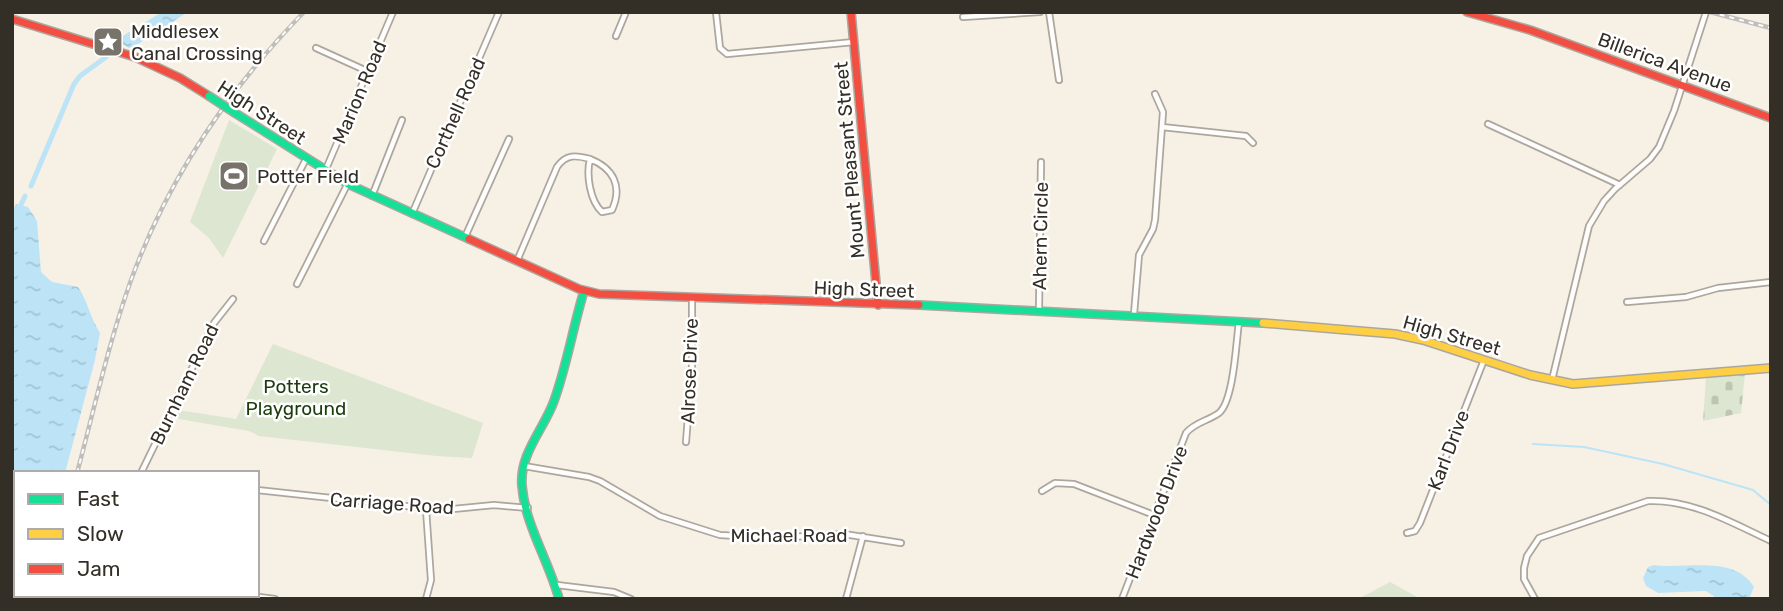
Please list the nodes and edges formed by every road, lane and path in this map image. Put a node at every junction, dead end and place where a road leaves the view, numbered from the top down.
1 (393, 12) edge
2 (499, 12) edge
3 (626, 12) edge
4 (716, 12) edge
5 (851, 12) edge
6 (1040, 12) edge
7 (1049, 12) edge
8 (1467, 12) edge
9 (1706, 13) edge
10 (964, 17) dead end
11 (12, 19) edge
12 (615, 37) dead end
13 (854, 42) junction
14 (316, 48) dead end
15 (369, 72) junction
16 (1059, 80) dead end
17 (1683, 86) junction
18 (1155, 94) dead end
19 (1771, 118) edge
20 (402, 120) dead end
21 (1488, 124) dead end
22 (1162, 127) junction
23 (509, 139) dead end
24 (1253, 143) dead end
25 (306, 159) junction
26 (590, 159) junction
27 (1041, 162) dead end
28 (325, 171) junction
29 (348, 184) junction
30 (1620, 185) junction
31 (372, 196) junction
32 (411, 215) junction
33 (464, 238) junction
34 (264, 241) dead end
35 (517, 261) junction
36 (1771, 282) edge
37 (297, 284) dead end
38 (584, 291) junction
39 (233, 299) dead end
40 (692, 299) junction
41 (1627, 302) dead end
42 (878, 305) junction
43 (1039, 309) junction
44 (1134, 314) junction
45 (1239, 321) junction
46 (1484, 360) junction
47 (1771, 368) edge
48 (1552, 381) junction
49 (686, 442) dead end
50 (523, 466) junction
51 (142, 471) edge
52 (259, 490) edge
53 (1042, 491) dead end
54 (528, 508) junction
55 (426, 509) junction
56 (1154, 515) junction
57 (1407, 533) dead end
58 (863, 536) junction
59 (1771, 541) edge
60 (901, 543) dead end
61 (556, 585) junction
62 (426, 599) edge
63 (559, 599) edge
64 (631, 599) edge
65 (846, 599) edge
66 (1122, 599) edge
67 (1535, 599) edge

1 - 15 street, Marion Road
2 - 32 street, Corthell Road
3 - 12 street
4 - 13 street
5 - 13 main road, Mount Pleasant Street
6 - 10 street
7 - 16 street
8 - 17 main road, Billerica Avenue
9 - 17 street
11 - 25 main road, High Street, bridge
13 - 42 main road, Mount Pleasant Street
14 - 15 street
15 - 28 street, Marion Road
17 - 19 main road, Billerica Avenue
17 - 30 street
18 - 22 street
20 - 31 street
21 - 30 street
22 - 24 street
22 - 44 street
23 - 33 street
25 - 28 main road, High Street
25 - 34 street
26 - 26 street
26 - 35 street
27 - 43 street, Ahern Circle
28 - 29 main road, High Street
29 - 31 main road, High Street
29 - 37 street
30 - 48 street
31 - 32 main road, High Street
32 - 33 main road, High Street
33 - 35 main road, High Street
35 - 38 main road, High Street
36 - 41 street
38 - 40 main road, High Street
38 - 50 main road
39 - 51 street, Burnham Road
40 - 42 main road, High Street
40 - 49 street, Alrose Drive
42 - 43 main road, High Street
43 - 44 main road, High Street
44 - 45 main road, High Street
45 - 46 main road, High Street
45 - 56 street, Hardwood Drive
46 - 48 main road, High Street
46 - 57 street, Karl Drive
47 - 48 main road, High Street
50 - 54 main road
50 - 58 street, Michael Road
52 - 55 street, Carriage Road
53 - 56 street
54 - 55 street, Carriage Road
54 - 61 main road
55 - 62 street
56 - 66 street, Hardwood Drive
58 - 60 street, Michael Road
58 - 65 street
59 - 67 street
61 - 63 main road
61 - 64 street

